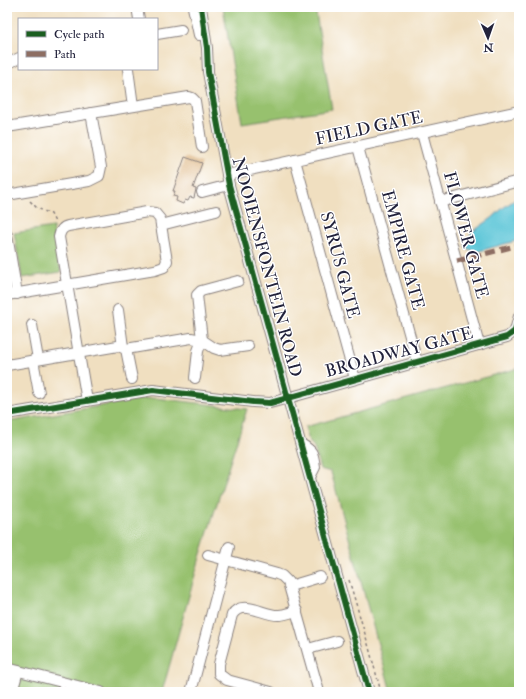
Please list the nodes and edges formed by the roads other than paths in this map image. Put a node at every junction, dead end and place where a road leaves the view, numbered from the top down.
1 (137, 7) edge
2 (193, 7) edge
3 (201, 7) edge
4 (139, 18) edge
5 (181, 30) dead end
6 (158, 34) edge
7 (7, 56) edge
8 (18, 58) edge
9 (18, 58) edge
10 (7, 64) edge
11 (128, 70) edge
12 (208, 72) junction
13 (133, 106) junction
14 (519, 112) edge
15 (91, 113) junction
16 (7, 127) edge
17 (422, 133) junction
18 (202, 147) dead end
19 (358, 147) junction
20 (295, 160) junction
21 (228, 180) junction
22 (519, 181) edge
23 (202, 192) dead end
24 (7, 195) edge
25 (440, 202) junction
26 (216, 211) dead end
27 (161, 225) junction
28 (7, 235) edge
29 (238, 281) dead end
30 (67, 285) junction
31 (12, 294) edge
32 (118, 310) dead end
33 (519, 316) edge
34 (32, 326) dead end
35 (202, 340) junction
36 (479, 345) junction
37 (248, 346) dead end
38 (125, 348) junction
39 (79, 352) junction
40 (35, 360) junction
41 (417, 362) junction
42 (7, 365) edge
43 (195, 378) dead end
44 (132, 379) dead end
45 (355, 379) junction
46 (39, 393) dead end
47 (288, 398) junction
48 (87, 401) junction
49 (7, 414) edge
50 (229, 547) dead end
51 (208, 555) dead end
52 (226, 559) junction
53 (320, 577) dead end
54 (290, 586) junction
55 (297, 611) junction
56 (337, 641) dead end
57 (308, 650) junction
58 (7, 668) edge
59 (18, 671) junction
60 (12, 692) edge
61 (101, 692) edge
62 (191, 692) edge
63 (271, 692) edge
64 (319, 692) edge
65 (369, 692) edge

1 - 4 street
2 - 12 street, NOOIENSFONTEIN ROAD
3 - 12 street, NOOIENSFONTEIN ROAD
5 - 6 street
7 - 8 street
9 - 10 street
11 - 13 street
12 - 21 street, NOOIENSFONTEIN ROAD
13 - 15 street
13 - 18 street
14 - 17 street, FIELD GATE
15 - 16 street
15 - 24 street
17 - 19 street, FIELD GATE
17 - 25 street, FLOWER GATE
19 - 20 street, FIELD GATE
19 - 41 street, EMPIRE GATE
20 - 21 street, FIELD GATE
20 - 45 street, SYRUS GATE
21 - 23 street, FIELD GATE
21 - 47 street, NOOIENSFONTEIN ROAD
22 - 25 street
25 - 36 street, FLOWER GATE
26 - 27 street
27 - 30 street
27 - 30 street
28 - 31 street
29 - 35 street
30 - 31 street
30 - 39 street
32 - 38 street
33 - 36 street, BROADWAY GATE
34 - 40 street
35 - 37 street
35 - 38 street
35 - 43 street
36 - 41 street, BROADWAY GATE
38 - 39 street
38 - 44 street
39 - 40 street
39 - 48 street
40 - 42 street
40 - 46 street
41 - 45 street, BROADWAY GATE
45 - 47 street, BROADWAY GATE
47 - 48 street, BROADWAY GATE
47 - 65 street, NOOIENSFONTEIN ROAD
48 - 49 street, BROADWAY GATE
50 - 52 street
51 - 52 street
52 - 54 street
52 - 62 street
53 - 54 street
54 - 55 street
55 - 57 street
55 - 63 street
56 - 57 street
57 - 64 street
58 - 59 street
59 - 60 street
59 - 61 street

